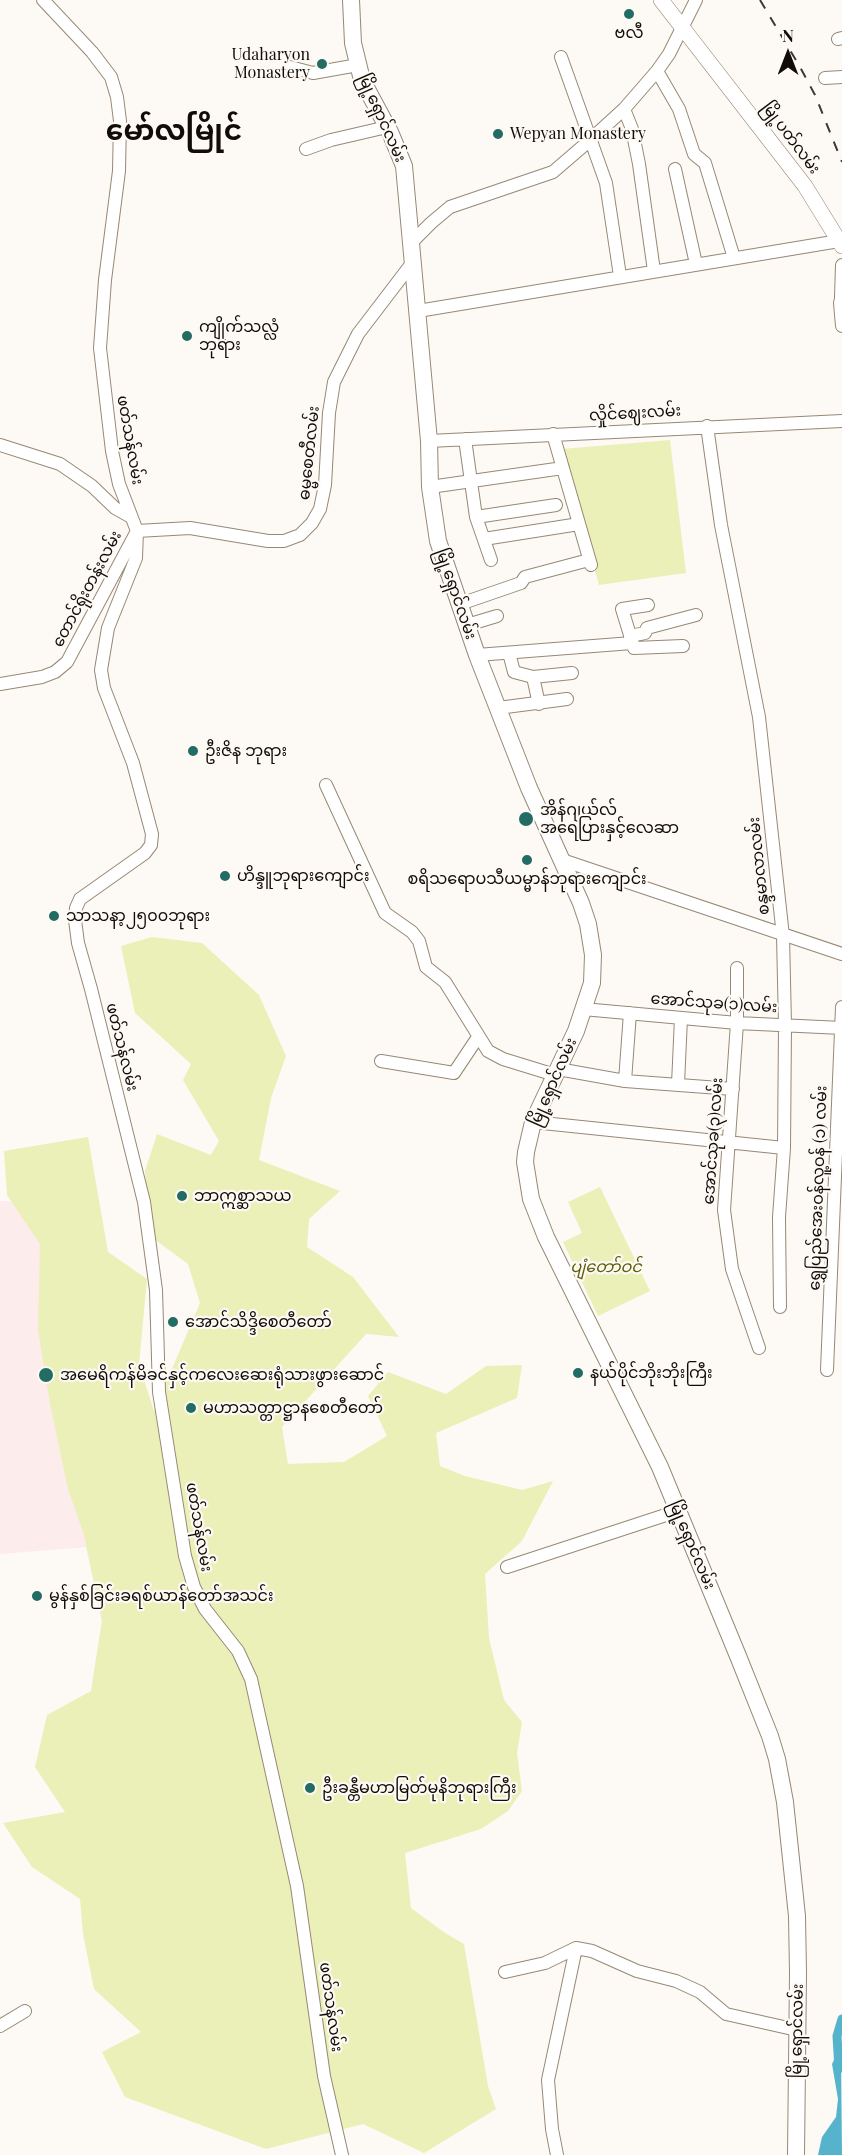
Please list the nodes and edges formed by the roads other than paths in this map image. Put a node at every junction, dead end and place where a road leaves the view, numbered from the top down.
1 (43, 0) edge
2 (351, 0) edge
3 (661, 0) edge
4 (696, 0) edge
5 (683, 28) junction
6 (561, 57) dead end
7 (358, 65) junction
8 (290, 68) dead end
9 (657, 71) junction
10 (842, 77) edge
11 (825, 78) dead end
12 (624, 109) junction
13 (387, 127) junction
14 (589, 141) junction
15 (306, 149) dead end
16 (675, 169) dead end
17 (412, 242) junction
18 (841, 243) edge
19 (734, 258) junction
20 (413, 262) junction
21 (696, 264) junction
22 (842, 265) edge
23 (654, 271) junction
24 (620, 276) junction
25 (841, 296) edge
26 (418, 311) junction
27 (842, 326) edge
28 (842, 421) edge
29 (707, 426) junction
30 (553, 434) junction
31 (465, 439) junction
32 (429, 441) junction
33 (0, 445) edge
34 (563, 468) junction
35 (470, 480) junction
36 (430, 487) junction
37 (556, 505) dead end
38 (476, 516) junction
39 (131, 517) junction
40 (579, 524) junction
41 (137, 531) junction
42 (484, 539) junction
43 (491, 560) dead end
44 (460, 604) junction
45 (648, 605) dead end
46 (696, 615) dead end
47 (497, 616) dead end
48 (467, 626) junction
49 (631, 639) junction
50 (683, 646) dead end
51 (509, 653) junction
52 (477, 655) junction
53 (572, 674) dead end
54 (533, 677) junction
55 (0, 684) edge
56 (567, 699) dead end
57 (539, 704) junction
58 (498, 708) junction
59 (326, 785) dead end
60 (562, 860) junction
61 (783, 936) junction
62 (842, 954) edge
63 (737, 968) dead end
64 (842, 1007) edge
65 (583, 1009) junction
66 (630, 1013) junction
67 (681, 1017) junction
68 (737, 1023) junction
69 (785, 1025) junction
70 (841, 1028) edge
71 (478, 1037) junction
72 (381, 1062) dead end
73 (556, 1072) junction
74 (625, 1081) junction
75 (678, 1084) junction
76 (733, 1089) junction
77 (533, 1122) junction
78 (729, 1142) junction
79 (784, 1148) junction
80 (780, 1307) dead end
81 (759, 1348) dead end
82 (827, 1370) dead end
83 (678, 1511) junction
84 (507, 1567) dead end
85 (576, 1948) junction
86 (505, 1972) dead end
87 (25, 2011) dead end
88 (0, 2026) edge
89 (797, 2030) junction
90 (342, 2155) edge
91 (557, 2155) edge
92 (796, 2155) edge

1 - 39 street, ဖတ်သန်လမ်း
2 - 7 highway, မြို့ရှောင်လမ်း
3 - 5 main road, မြို့ပတ်လမ်း
4 - 5 street
5 - 9 street
5 - 18 main road, မြို့ပတ်လမ်း
6 - 14 street
7 - 8 street
7 - 13 highway, မြို့ရှောင်လမ်း
9 - 12 street
9 - 19 street
10 - 11 street
12 - 14 street
12 - 23 street
13 - 15 street
13 - 17 highway, မြို့ရှောင်လမ်း
14 - 17 street
14 - 24 street
16 - 21 street
17 - 20 highway, မြို့ရှောင်လမ်း
18 - 19 street
19 - 21 street
20 - 26 highway, မြို့ရှောင်လမ်း
20 - 41 street, ဓမ္မစေတီလမ်း
21 - 23 street
22 - 25 street
23 - 24 street
24 - 26 street
25 - 27 street
26 - 32 highway, မြို့ရှောင်လမ်း
28 - 29 street, လှိုင်ဈေးလမ်း
29 - 30 street, လှိုင်ဈေးလမ်း
29 - 61 street, စန္ဒမာလာလမ်း
30 - 31 street, လှိုင်ဈေးလမ်း
30 - 34 street
31 - 32 street, လှိုင်ဈေးလမ်း
31 - 35 street
32 - 36 highway, မြို့ရှောင်လမ်း
33 - 39 street
34 - 35 street
34 - 40 street
35 - 36 street
35 - 38 street
36 - 44 highway, မြို့ရှောင်လမ်း
37 - 38 street
38 - 42 street
39 - 41 street, ဖတ်သန်လမ်း
40 - 42 street
40 - 44 street
41 - 55 street, တောင်ရိုးတန်းလမ်း
41 - 90 street, ဖတ်သန်လမ်း
42 - 43 street
44 - 48 highway, မြို့ရှောင်လမ်း
45 - 49 street
46 - 49 street
47 - 48 street
48 - 52 highway, မြို့ရှောင်လမ်း
49 - 50 street
49 - 51 street
51 - 52 street
51 - 54 street
52 - 58 highway, မြို့ရှောင်လမ်း
53 - 54 street
54 - 57 street
56 - 57 street
57 - 58 street
58 - 60 highway, မြို့ရှောင်လမ်း
59 - 71 street
60 - 61 street
60 - 65 highway, မြို့ရှောင်လမ်း
61 - 62 street
61 - 69 street, စန္ဒမာလာလမ်း
63 - 68 street, အောင်သုခ(၃)လမ်း
64 - 70 street, ရွှေပြည်အေးဝန်လူ့ဝန် (၁) လမ်း
65 - 66 street, အောင်သုခ(၁)လမ်း
65 - 73 highway, မြို့ရှောင်လမ်း
66 - 67 street, အောင်သုခ(၁)လမ်း
66 - 74 street
67 - 68 street, အောင်သုခ(၁)လမ်း
67 - 75 street
68 - 69 street, အောင်သုခ(၁)လမ်း
68 - 76 street, အောင်သုခ(၃)လမ်း
69 - 70 street, အောင်သုခ(၁)လမ်း
69 - 79 street, စန္ဒမာလာလမ်း
70 - 82 street, ရွှေပြည်အေးဝန်လူ့ဝန် (၁) လမ်း
71 - 72 street
71 - 73 street
73 - 74 street
73 - 77 highway, မြို့ရှောင်လမ်း
74 - 75 street
75 - 76 street
76 - 78 street, အောင်သုခ(၃)လမ်း
77 - 78 street
77 - 83 highway, မြို့ရှောင်လမ်း
78 - 79 street
78 - 81 street, အောင်သုခ(၃)လမ်း
79 - 80 street, စန္ဒမာလာလမ်း
83 - 84 street
83 - 89 highway, မြို့ရှောင်လမ်း
85 - 86 street
85 - 89 street
85 - 91 street
87 - 88 street
89 - 92 highway, မြို့ရှောင်လမ်း

